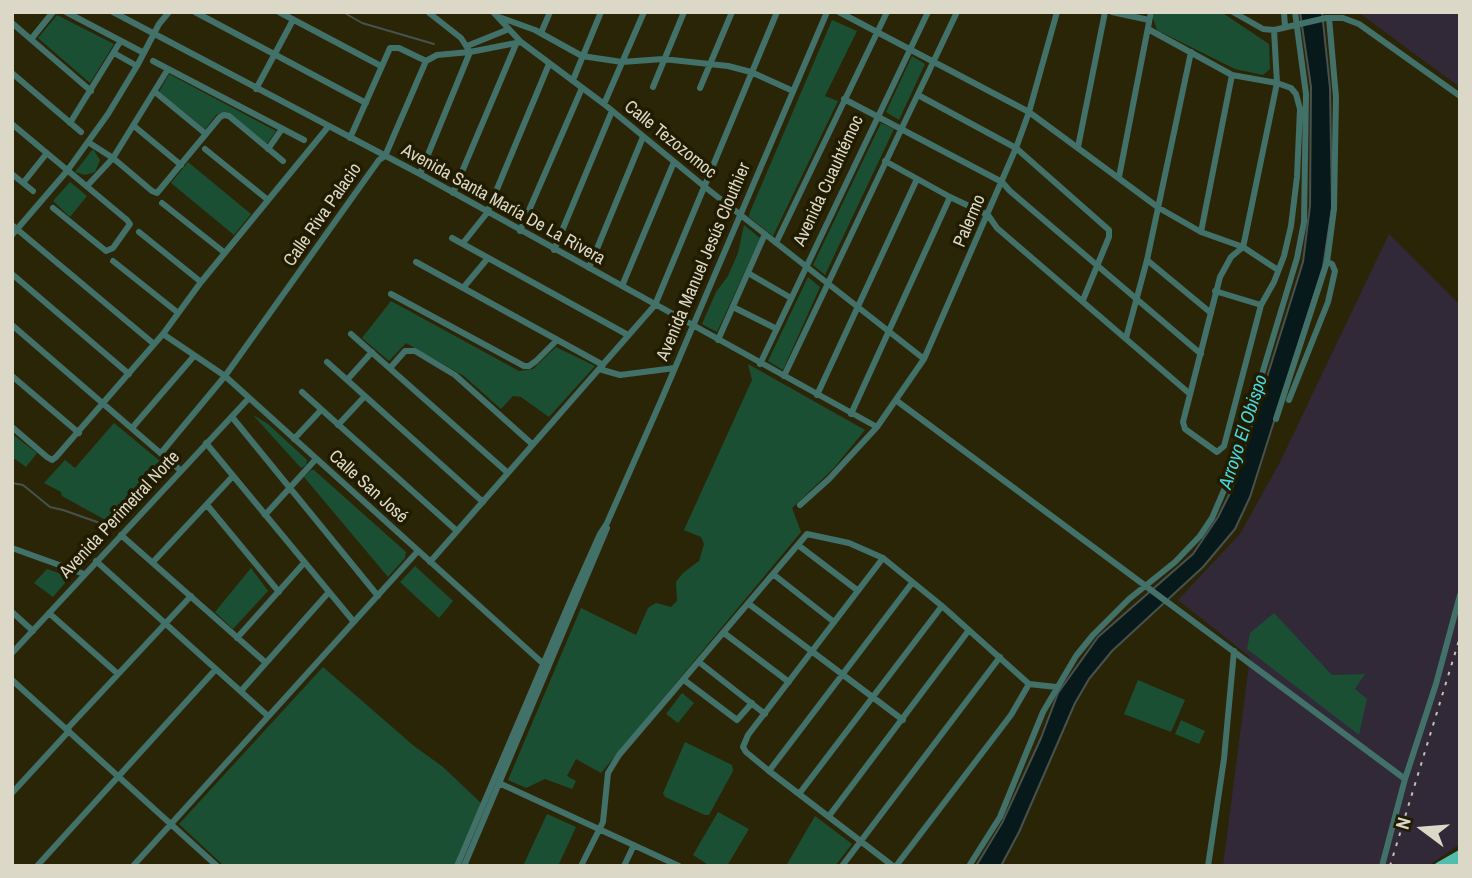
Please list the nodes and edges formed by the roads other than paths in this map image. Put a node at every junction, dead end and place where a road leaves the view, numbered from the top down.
1 (53, 12) edge
2 (66, 12) edge
3 (113, 12) edge
4 (169, 12) edge
5 (195, 12) edge
6 (279, 12) edge
7 (428, 12) edge
8 (550, 12) edge
9 (601, 12) edge
10 (644, 12) edge
11 (684, 12) edge
12 (732, 12) edge
13 (777, 12) edge
14 (827, 12) edge
15 (839, 12) edge
16 (861, 12) edge
17 (887, 12) edge
18 (928, 12) edge
19 (957, 12) edge
20 (1105, 12) edge
21 (1112, 12) edge
22 (1284, 12) edge
23 (1294, 12) edge
24 (1056, 13) edge
25 (1236, 13) edge
26 (497, 14) edge
27 (1150, 16) edge
28 (1327, 18) junction
29 (293, 20) junction
30 (857, 21) junction
31 (12, 23) edge
32 (1296, 24) junction
33 (1285, 27) junction
34 (509, 29) junction
35 (1148, 29) junction
36 (1274, 30) junction
37 (877, 32) junction
38 (541, 33) junction
39 (154, 34) junction
40 (32, 38) junction
41 (120, 42) junction
42 (518, 43) junction
43 (469, 49) junction
44 (911, 49) junction
45 (1191, 52) junction
46 (114, 53) junction
47 (144, 53) junction
48 (276, 54) junction
49 (582, 56) junction
50 (663, 59) junction
51 (153, 61) dead end
52 (426, 61) junction
53 (622, 62) junction
54 (934, 62) junction
55 (549, 64) junction
56 (710, 64) junction
57 (137, 66) junction
58 (381, 66) junction
59 (167, 69) junction
60 (751, 72) junction
61 (12, 73) edge
62 (1232, 75) junction
63 (573, 80) junction
64 (1277, 83) junction
65 (582, 88) junction
66 (653, 88) dead end
67 (700, 88) dead end
68 (256, 89) junction
69 (92, 91) junction
70 (793, 91) junction
71 (155, 92) junction
72 (918, 95) junction
73 (1460, 96) edge
74 (844, 99) junction
75 (366, 103) junction
76 (604, 104) junction
77 (612, 111) junction
78 (1029, 112) junction
79 (877, 117) junction
80 (70, 122) junction
81 (12, 124) edge
82 (134, 126) junction
83 (328, 127) junction
84 (282, 129) junction
85 (901, 129) junction
86 (81, 132) dead end
87 (206, 134) junction
88 (643, 137) junction
89 (350, 138) junction
90 (304, 140) dead end
91 (89, 142) junction
92 (1078, 147) junction
93 (1016, 148) junction
94 (205, 149) dead end
95 (268, 149) junction
96 (47, 153) junction
97 (385, 156) junction
98 (113, 158) junction
99 (283, 161) dead end
100 (674, 162) junction
101 (885, 162) junction
102 (181, 165) junction
103 (67, 171) junction
104 (12, 174) edge
105 (420, 174) junction
106 (1119, 177) junction
107 (917, 179) junction
108 (1002, 181) junction
109 (23, 183) junction
110 (87, 186) junction
111 (705, 187) junction
112 (33, 191) dead end
113 (453, 193) junction
114 (950, 197) junction
115 (268, 200) junction
116 (162, 203) dead end
117 (53, 208) dead end
118 (1159, 208) junction
119 (487, 213) junction
120 (740, 214) junction
121 (988, 215) junction
122 (14, 230) edge
123 (520, 231) junction
124 (139, 232) dead end
125 (1201, 232) junction
126 (765, 234) junction
127 (452, 237) dead end
128 (463, 243) junction
129 (776, 243) junction
130 (1243, 247) junction
131 (554, 250) junction
132 (225, 253) junction
133 (488, 258) junction
134 (1147, 260) junction
135 (113, 261) dead end
136 (416, 262) dead end
137 (1327, 262) junction
138 (1098, 265) junction
139 (806, 267) junction
140 (589, 268) junction
141 (1279, 270) junction
142 (748, 273) junction
143 (12, 274) edge
144 (201, 282) junction
145 (826, 283) junction
146 (622, 286) junction
147 (463, 288) junction
148 (1215, 291) junction
149 (391, 294) dead end
150 (791, 298) junction
151 (1083, 300) junction
152 (1136, 300) junction
153 (655, 304) junction
154 (1261, 305) junction
155 (733, 307) junction
156 (856, 307) junction
157 (177, 312) junction
158 (1211, 313) junction
159 (12, 325) edge
160 (693, 326) junction
161 (777, 329) junction
162 (887, 331) junction
163 (163, 334) junction
164 (351, 334) dead end
165 (628, 335) junction
166 (1126, 338) junction
167 (557, 340) junction
168 (718, 340) junction
169 (155, 344) junction
170 (372, 352) junction
171 (1201, 354) junction
172 (194, 356) junction
173 (924, 359) junction
174 (327, 362) dead end
175 (760, 364) junction
176 (601, 367) junction
177 (390, 368) junction
178 (675, 368) junction
179 (128, 374) junction
180 (12, 376) edge
181 (225, 376) junction
182 (784, 376) junction
183 (347, 380) junction
184 (302, 392) dead end
185 (1190, 394) junction
186 (817, 395) junction
187 (365, 396) junction
188 (250, 398) junction
189 (1289, 400) dead end
190 (897, 401) junction
191 (103, 403) junction
192 (321, 410) junction
193 (851, 414) junction
194 (232, 417) junction
195 (1276, 419) dead end
196 (338, 425) junction
197 (12, 427) edge
198 (877, 427) junction
199 (132, 428) junction
200 (79, 433) junction
201 (294, 439) junction
202 (206, 443) junction
203 (532, 444) junction
204 (161, 453) junction
205 (316, 459) junction
206 (180, 470) junction
207 (508, 473) junction
208 (233, 476) junction
209 (291, 488) junction
210 (482, 502) junction
211 (207, 505) junction
212 (800, 505) dead end
213 (265, 515) junction
214 (457, 531) junction
215 (121, 535) junction
216 (798, 545) junction
217 (12, 548) edge
218 (418, 551) junction
219 (883, 558) junction
220 (96, 561) junction
221 (153, 562) junction
222 (430, 562) junction
223 (304, 563) junction
224 (84, 574) junction
225 (773, 574) junction
226 (912, 583) junction
227 (1147, 587) junction
228 (858, 590) junction
229 (279, 592) junction
230 (329, 592) junction
231 (1460, 595) edge
232 (191, 596) junction
233 (378, 596) junction
234 (749, 604) junction
235 (942, 606) junction
236 (12, 612) edge
237 (49, 613) junction
238 (354, 622) junction
239 (834, 622) junction
240 (164, 623) junction
241 (969, 630) junction
242 (33, 631) junction
243 (724, 633) junction
244 (237, 638) junction
245 (1234, 651) junction
246 (812, 652) junction
247 (12, 653) edge
248 (1000, 657) junction
249 (265, 662) junction
250 (699, 662) junction
251 (546, 666) junction
252 (216, 669) junction
253 (118, 674) junction
254 (842, 675) junction
255 (12, 680) edge
256 (684, 680) junction
257 (789, 682) junction
258 (1030, 684) junction
259 (1056, 687) junction
260 (240, 691) junction
261 (872, 697) junction
262 (752, 702) junction
263 (765, 713) junction
264 (268, 716) junction
265 (903, 720) junction
266 (68, 730) junction
267 (769, 771) junction
268 (118, 777) junction
269 (1405, 779) junction
270 (497, 782) junction
271 (12, 793) edge
272 (799, 794) junction
273 (829, 816) junction
274 (170, 824) junction
275 (599, 829) junction
276 (860, 841) junction
277 (634, 845) junction
278 (1460, 854) edge
279 (1460, 861) edge
280 (667, 863) edge
281 (37, 866) edge
282 (132, 866) edge
283 (217, 866) edge
284 (457, 866) edge
285 (464, 866) edge
286 (581, 866) edge
287 (624, 866) edge
288 (679, 866) edge
289 (842, 866) edge
290 (894, 866) edge
291 (969, 866) edge
292 (1209, 866) edge
293 (1382, 866) edge
294 (1439, 866) edge
295 (1450, 866) edge

1 - 40 street
2 - 41 street
3 - 39 street, Avenida Santa María De La Rivera
4 - 39 street
5 - 48 street
6 - 29 street
7 - 43 street
8 - 38 street
9 - 49 street
10 - 53 street
11 - 50 street
12 - 56 street
13 - 60 street
14 - 70 street, Avenida Manuel Jesús Clouthier
15 - 30 street
16 - 30 street
17 - 37 street
18 - 44 street, Avenida Cuauhtémoc
19 - 54 street
20 - 92 street
21 - 27 street
22 - 33 street
23 - 32 street
24 - 78 street, Palermo
25 - 36 street
26 - 34 street, Calle Tezozomoc
26 - 38 street
27 - 35 street
28 - 32 street
28 - 73 street
28 - 137 street
29 - 48 street
29 - 58 street
30 - 37 street
31 - 40 street
32 - 33 street
32 - 227 street
33 - 36 street
34 - 42 street, Calle Tezozomoc
34 - 43 street
35 - 45 street
35 - 106 street
36 - 64 street
37 - 44 street
37 - 74 street
38 - 49 street
39 - 47 street
39 - 68 street, Avenida Santa María De La Rivera
40 - 69 street
41 - 46 street
41 - 47 street
42 - 43 street
42 - 55 street, Calle Tezozomoc
42 - 113 street
43 - 52 street
43 - 105 street
44 - 54 street
44 - 79 street, Avenida Cuauhtémoc
45 - 62 street
45 - 118 street
46 - 57 street
46 - 69 street
47 - 57 street
48 - 68 street
48 - 75 street
49 - 53 street
49 - 63 street
50 - 53 street
50 - 56 street
50 - 66 street
51 - 59 street
52 - 58 street
52 - 97 street, Calle Riva Palacio
53 - 76 street
54 - 72 street
54 - 78 street
55 - 63 street, Calle Tezozomoc
55 - 119 street
56 - 60 street
56 - 67 street
57 - 91 street
58 - 75 street
59 - 71 street
59 - 84 street
60 - 70 street
60 - 111 street
61 - 80 street
62 - 64 street
62 - 125 street
63 - 65 street, Calle Tezozomoc
64 - 130 street
64 - 141 street
65 - 76 street, Calle Tezozomoc
65 - 123 street
68 - 83 street, Avenida Santa María De La Rivera
69 - 80 street
70 - 120 street, Avenida Manuel Jesús Clouthier
71 - 82 street
71 - 87 street
72 - 85 street
72 - 93 street
74 - 79 street
74 - 129 street
75 - 89 street
76 - 77 street, Calle Tezozomoc
77 - 88 street, Calle Tezozomoc
77 - 131 street
78 - 92 street
78 - 93 street, Palermo
79 - 85 street
79 - 139 street, Avenida Cuauhtémoc
80 - 86 street
81 - 96 street
82 - 98 street
82 - 102 street
83 - 89 street, Avenida Santa María De La Rivera
83 - 115 street
84 - 90 street
84 - 95 street
85 - 101 street
85 - 108 street
87 - 95 street
87 - 102 street
88 - 100 street, Calle Tezozomoc
88 - 140 street
89 - 97 street, Avenida Santa María De La Rivera
91 - 98 street
91 - 103 street
92 - 106 street
93 - 108 street, Palermo
93 - 138 street
94 - 115 street
95 - 99 street
96 - 103 street
96 - 109 street
97 - 105 street, Avenida Santa María De La Rivera
97 - 181 street, Calle Riva Palacio
98 - 102 street
98 - 110 street
100 - 111 street, Calle Tezozomoc
100 - 146 street
101 - 107 street
101 - 145 street
103 - 110 street
103 - 122 street
104 - 109 street
105 - 113 street, Avenida Santa María De La Rivera
106 - 118 street
107 - 114 street
107 - 156 street
108 - 121 street, Palermo
108 - 138 street
109 - 112 street
110 - 117 street
111 - 120 street, Calle Tezozomoc
111 - 153 street
113 - 119 street, Avenida Santa María De La Rivera
114 - 121 street
114 - 162 street
115 - 132 street
116 - 132 street
118 - 125 street
118 - 134 street
119 - 123 street, Avenida Santa María De La Rivera
119 - 128 street
120 - 126 street, Calle Tezozomoc
120 - 160 street, Avenida Manuel Jesús Clouthier
121 - 151 street
121 - 173 street, Palermo
122 - 169 street
123 - 131 street, Avenida Santa María De La Rivera
124 - 144 street
125 - 130 street
126 - 129 street, Calle Tezozomoc
126 - 142 street
127 - 128 street
128 - 133 street
129 - 139 street, Calle Tezozomoc
130 - 141 street
130 - 148 street
131 - 140 street, Avenida Santa María De La Rivera
132 - 144 street
133 - 147 street
133 - 165 street
134 - 152 street
134 - 158 street
135 - 157 street
136 - 147 street
137 - 189 street
137 - 195 street
138 - 151 street
138 - 152 street
139 - 145 street, Calle Tezozomoc
139 - 150 street, Avenida Cuauhtémoc
140 - 146 street, Avenida Santa María De La Rivera
141 - 154 street
142 - 150 street
142 - 155 street
143 - 179 street
144 - 157 street
145 - 156 street, Calle Tezozomoc
145 - 182 street
146 - 153 street, Avenida Santa María De La Rivera
147 - 167 street
148 - 154 street
148 - 158 street
149 - 167 street
150 - 161 street, Avenida Cuauhtémoc
151 - 166 street
152 - 166 street
152 - 171 street
153 - 160 street, Avenida Santa María De La Rivera
153 - 165 street
154 - 185 street
155 - 161 street
155 - 168 street
156 - 162 street, Calle Tezozomoc
156 - 186 street
157 - 163 street
158 - 171 street
159 - 191 street
160 - 168 street, Avenida Santa María De La Rivera
160 - 178 street, Avenida Manuel Jesús Clouthier
161 - 175 street, Avenida Cuauhtémoc
162 - 173 street, Calle Tezozomoc
162 - 193 street
163 - 169 street
163 - 172 street, Calle San José
164 - 170 street
165 - 176 street
166 - 185 street
167 - 176 street
168 - 175 street, Avenida Santa María De La Rivera
169 - 179 street
170 - 177 street
170 - 183 street
171 - 185 street
172 - 181 street, Calle San José
172 - 199 street
173 - 190 street, Palermo
174 - 183 street
175 - 182 street, Avenida Santa María De La Rivera
176 - 178 street
176 - 203 street
177 - 203 street
177 - 207 street
178 - 251 street, Avenida Manuel Jesús Clouthier
179 - 191 street
180 - 200 street
181 - 188 street, Calle San José
181 - 204 street, Calle Riva Palacio
182 - 186 street, Avenida Santa María De La Rivera
183 - 187 street
184 - 192 street
186 - 193 street, Avenida Santa María De La Rivera
187 - 196 street
187 - 210 street
188 - 194 street, Avenida Perimetral Norte
188 - 201 street, Calle San José
190 - 198 street, Palermo
190 - 227 street
191 - 199 street
191 - 200 street
192 - 196 street
192 - 201 street
193 - 198 street, Avenida Santa María De La Rivera
194 - 202 street, Avenida Perimetral Norte
194 - 209 street
196 - 214 street
197 - 200 street
198 - 212 street, Palermo
199 - 204 street
201 - 205 street, Calle San José
202 - 206 street, Avenida Perimetral Norte
202 - 208 street
203 - 207 street
204 - 206 street
205 - 209 street
205 - 218 street, Calle San José
206 - 215 street, Avenida Perimetral Norte
207 - 210 street
208 - 211 street
208 - 213 street
209 - 213 street
209 - 233 street
210 - 214 street
211 - 221 street
211 - 229 street
213 - 223 street
214 - 222 street
215 - 220 street, Avenida Perimetral Norte
215 - 221 street
216 - 219 street
216 - 225 street
216 - 228 street
217 - 224 street
218 - 222 street, Calle San José
218 - 233 street
219 - 226 street
219 - 228 street
220 - 224 street, Avenida Perimetral Norte
220 - 240 street
221 - 232 street
222 - 251 street, Calle San José
223 - 229 street
223 - 230 street
224 - 237 street, Avenida Perimetral Norte
225 - 234 street
225 - 239 street
226 - 235 street
226 - 254 street
227 - 245 street
227 - 259 street
228 - 239 street
229 - 244 street
230 - 238 street
230 - 249 street
231 - 269 street
232 - 240 street
232 - 244 street
233 - 238 street
234 - 243 street
234 - 246 street
235 - 241 street
235 - 261 street
236 - 242 street
237 - 242 street, Avenida Perimetral Norte
237 - 253 street
238 - 264 street
239 - 246 street
240 - 252 street
240 - 253 street
241 - 248 street
241 - 265 street
242 - 247 street, Avenida Perimetral Norte
243 - 250 street
243 - 257 street
244 - 249 street
245 - 269 street
245 - 292 street
246 - 254 street
246 - 257 street
248 - 258 street
248 - 276 street
249 - 260 street
250 - 256 street
250 - 262 street
251 - 270 street, Avenida Manuel Jesús Clouthier
252 - 260 street
252 - 268 street
253 - 266 street
254 - 261 street
254 - 267 street
255 - 266 street
256 - 262 street
256 - 275 street
257 - 263 street
258 - 259 street
258 - 290 street
259 - 291 street
260 - 264 street
261 - 265 street
261 - 272 street
262 - 263 street
263 - 267 street
264 - 274 street
265 - 273 street
266 - 268 street
266 - 271 street
267 - 272 street
268 - 274 street
268 - 281 street
269 - 293 street
270 - 275 street
270 - 284 street, Avenida Manuel Jesús Clouthier
270 - 285 street, Avenida Manuel Jesús Clouthier
272 - 273 street
273 - 276 street
274 - 282 street
274 - 283 street
275 - 277 street
275 - 286 street
276 - 289 street
276 - 290 street
277 - 280 street
277 - 287 street
278 - 294 main road
279 - 295 main road
280 - 288 street

